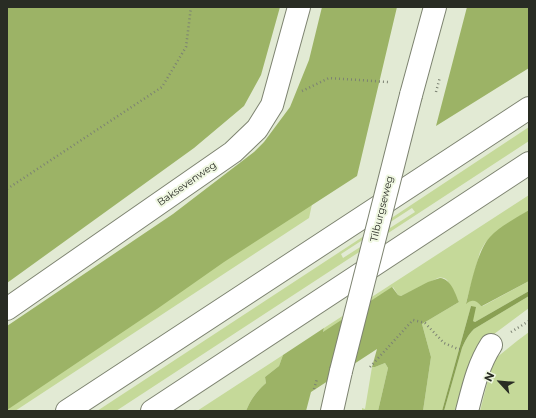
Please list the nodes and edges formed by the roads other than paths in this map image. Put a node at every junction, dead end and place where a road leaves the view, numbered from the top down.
1 (299, 7) edge
2 (435, 7) edge
3 (529, 108) edge
4 (529, 163) edge
5 (7, 309) edge
6 (491, 345) dead end
7 (67, 411) edge
8 (152, 411) edge
9 (332, 411) edge
10 (467, 411) edge

1 - 5 main road, Baksevenweg
2 - 9 main road, Tilburgseweg, bridge
3 - 7 main road
4 - 8 main road
6 - 10 main road

